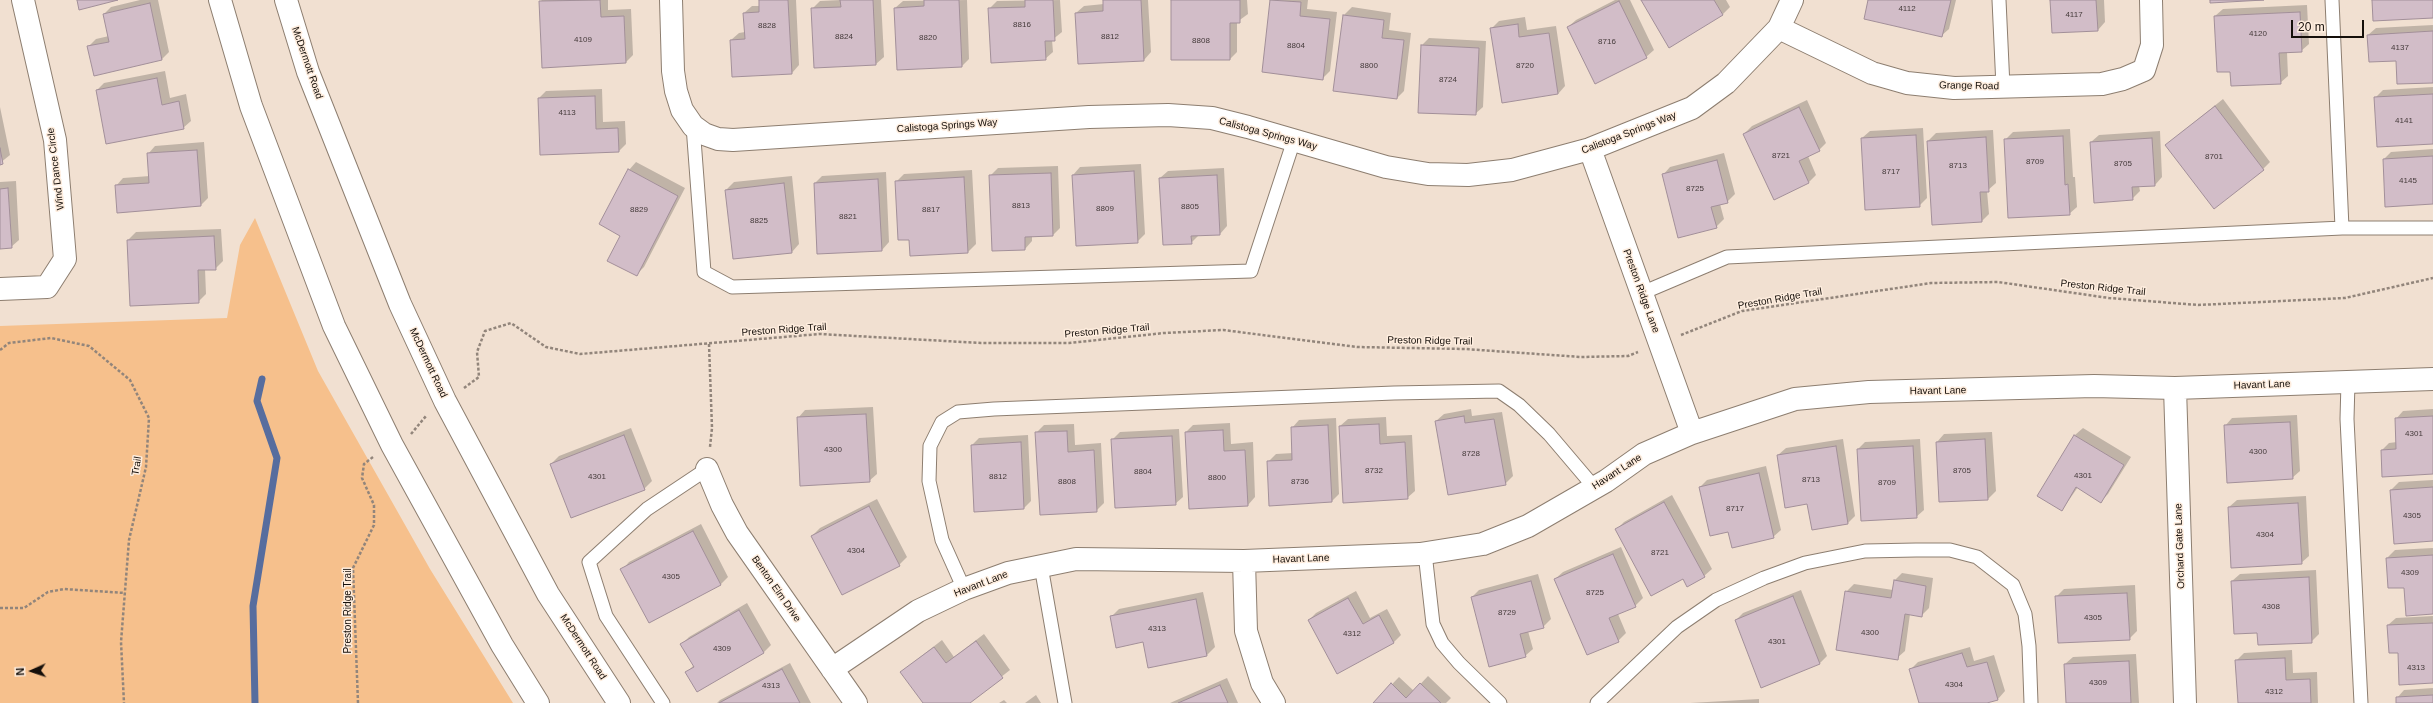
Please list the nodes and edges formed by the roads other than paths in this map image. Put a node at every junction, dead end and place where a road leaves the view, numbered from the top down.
1 (23, 0) edge
2 (220, 0) edge
3 (286, 0) edge
4 (671, 0) edge
5 (1792, 0) edge
6 (1999, 0) edge
7 (2151, 0) edge
8 (2332, 0) edge
9 (1779, 28) junction
10 (2003, 87) junction
11 (693, 126) junction
12 (1294, 140) junction
13 (1590, 149) junction
14 (2342, 228) junction
15 (2433, 228) edge
16 (0, 289) edge
17 (1642, 292) junction
18 (2433, 379) edge
19 (2348, 382) junction
20 (2175, 388) junction
21 (1692, 433) junction
22 (707, 469) joint
23 (1594, 487) junction
24 (1425, 553) junction
25 (1244, 561) junction
26 (1041, 566) junction
27 (964, 589) junction
28 (832, 669) junction
29 (538, 703) edge
30 (619, 703) edge
31 (663, 703) edge
32 (856, 703) edge
33 (1065, 703) edge
34 (1274, 703) edge
35 (1500, 703) edge
36 (1597, 703) edge
37 (2031, 703) edge
38 (2185, 703) edge
39 (2361, 703) edge

1 - 16 street, Wind Dance Circle
2 - 29 street
3 - 30 street, McDermott Road
4 - 11 street
5 - 9 street, Calistoga Springs Way
6 - 10 lane
7 - 10 street, Grange Road
8 - 14 lane
9 - 10 street, Grange Road
9 - 13 street, Calistoga Springs Way
11 - 12 street, Calistoga Springs Way
11 - 12 lane
12 - 13 street, Calistoga Springs Way
13 - 17 street, Preston Ridge Lane
14 - 15 lane
14 - 17 lane
17 - 21 street, Preston Ridge Lane
18 - 19 street, Havant Lane
19 - 20 street, Havant Lane
19 - 39 lane
20 - 21 street, Havant Lane
20 - 38 street, Orchard Gate Lane
21 - 23 street, Havant Lane
22 - 28 street, Benton Elm Drive
22 - 31 lane
23 - 24 street, Havant Lane
23 - 27 lane
24 - 25 street, Havant Lane
24 - 35 lane
25 - 26 street, Havant Lane
25 - 34 street
26 - 27 street, Havant Lane
26 - 33 lane
27 - 28 street, Havant Lane
28 - 32 street, Benton Elm Drive
36 - 37 lane

